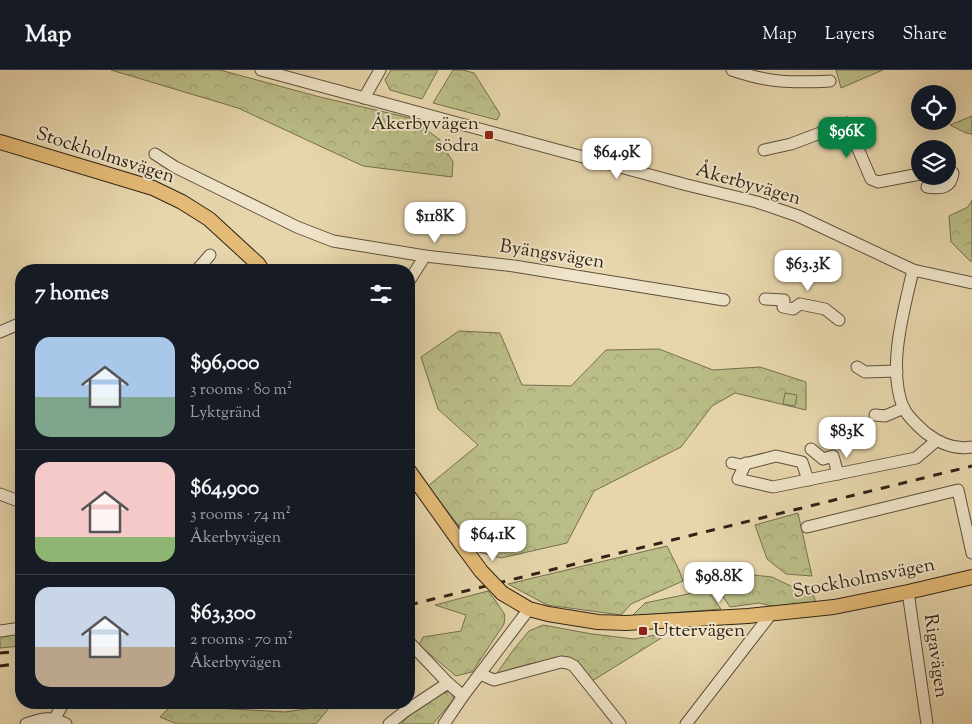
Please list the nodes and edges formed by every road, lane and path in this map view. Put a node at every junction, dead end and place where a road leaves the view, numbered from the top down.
1 (261, 70) edge
2 (380, 70) edge
3 (732, 70) edge
4 (830, 81) dead end
5 (364, 98) junction
6 (0, 142) edge
7 (764, 150) dead end
8 (155, 154) dead end
9 (911, 176) edge
10 (948, 185) edge
11 (926, 187) dead end
12 (210, 255) dead end
13 (425, 256) junction
14 (202, 264) edge
15 (256, 264) edge
16 (913, 270) junction
17 (415, 272) edge
18 (972, 284) edge
19 (765, 299) dead end
20 (724, 300) dead end
21 (839, 320) dead end
22 (15, 326) edge
23 (0, 332) edge
24 (857, 367) dead end
25 (897, 372) junction
26 (904, 408) junction
27 (875, 415) dead end
28 (936, 441) junction
29 (972, 447) edge
30 (811, 449) dead end
31 (823, 459) junction
32 (746, 463) junction
33 (732, 464) dead end
34 (803, 464) junction
35 (838, 474) junction
36 (415, 479) edge
37 (808, 480) junction
38 (0, 494) edge
39 (15, 500) edge
40 (807, 527) dead end
41 (972, 553) edge
42 (972, 577) edge
43 (908, 592) junction
44 (529, 609) junction
45 (771, 614) junction
46 (15, 629) edge
47 (0, 631) edge
48 (415, 648) edge
49 (480, 674) junction
50 (448, 683) junction
51 (463, 696) junction
52 (415, 705) edge
53 (60, 709) edge
54 (409, 709) edge
55 (54, 718) junction
56 (26, 724) edge
57 (66, 724) edge
58 (389, 724) edge
59 (444, 724) edge
60 (620, 724) edge
61 (686, 724) edge
62 (927, 724) edge

1 - 5 street, Åkerbyvägen
2 - 5 street
3 - 4 street
5 - 16 street, Åkerbyvägen
6 - 15 main road, Stockholmsvägen
7 - 9 street
8 - 13 street, Byängsvägen
10 - 11 street
12 - 14 street
13 - 17 street
13 - 20 street, Byängsvägen
16 - 18 street, Åkerbyvägen
16 - 25 street
19 - 21 street
22 - 23 street
24 - 25 street
25 - 26 street
26 - 27 street
26 - 28 street
28 - 29 street
28 - 35 street
30 - 31 street
31 - 34 street
31 - 35 street
32 - 33 street
32 - 34 street
32 - 37 street
34 - 37 street
35 - 37 street
36 - 44 main road, Stockholmsvägen, bridge
38 - 39 street
40 - 41 street
42 - 43 main road, Stockholmsvägen
43 - 45 main road, Stockholmsvägen
43 - 62 street, Rigavägen
44 - 45 main road, Stockholmsvägen
44 - 49 street
45 - 61 street
46 - 47 street
48 - 50 street
49 - 51 street
49 - 60 street
50 - 51 street
50 - 52 street
51 - 59 street
53 - 55 street
54 - 58 street
55 - 56 street
55 - 57 street

